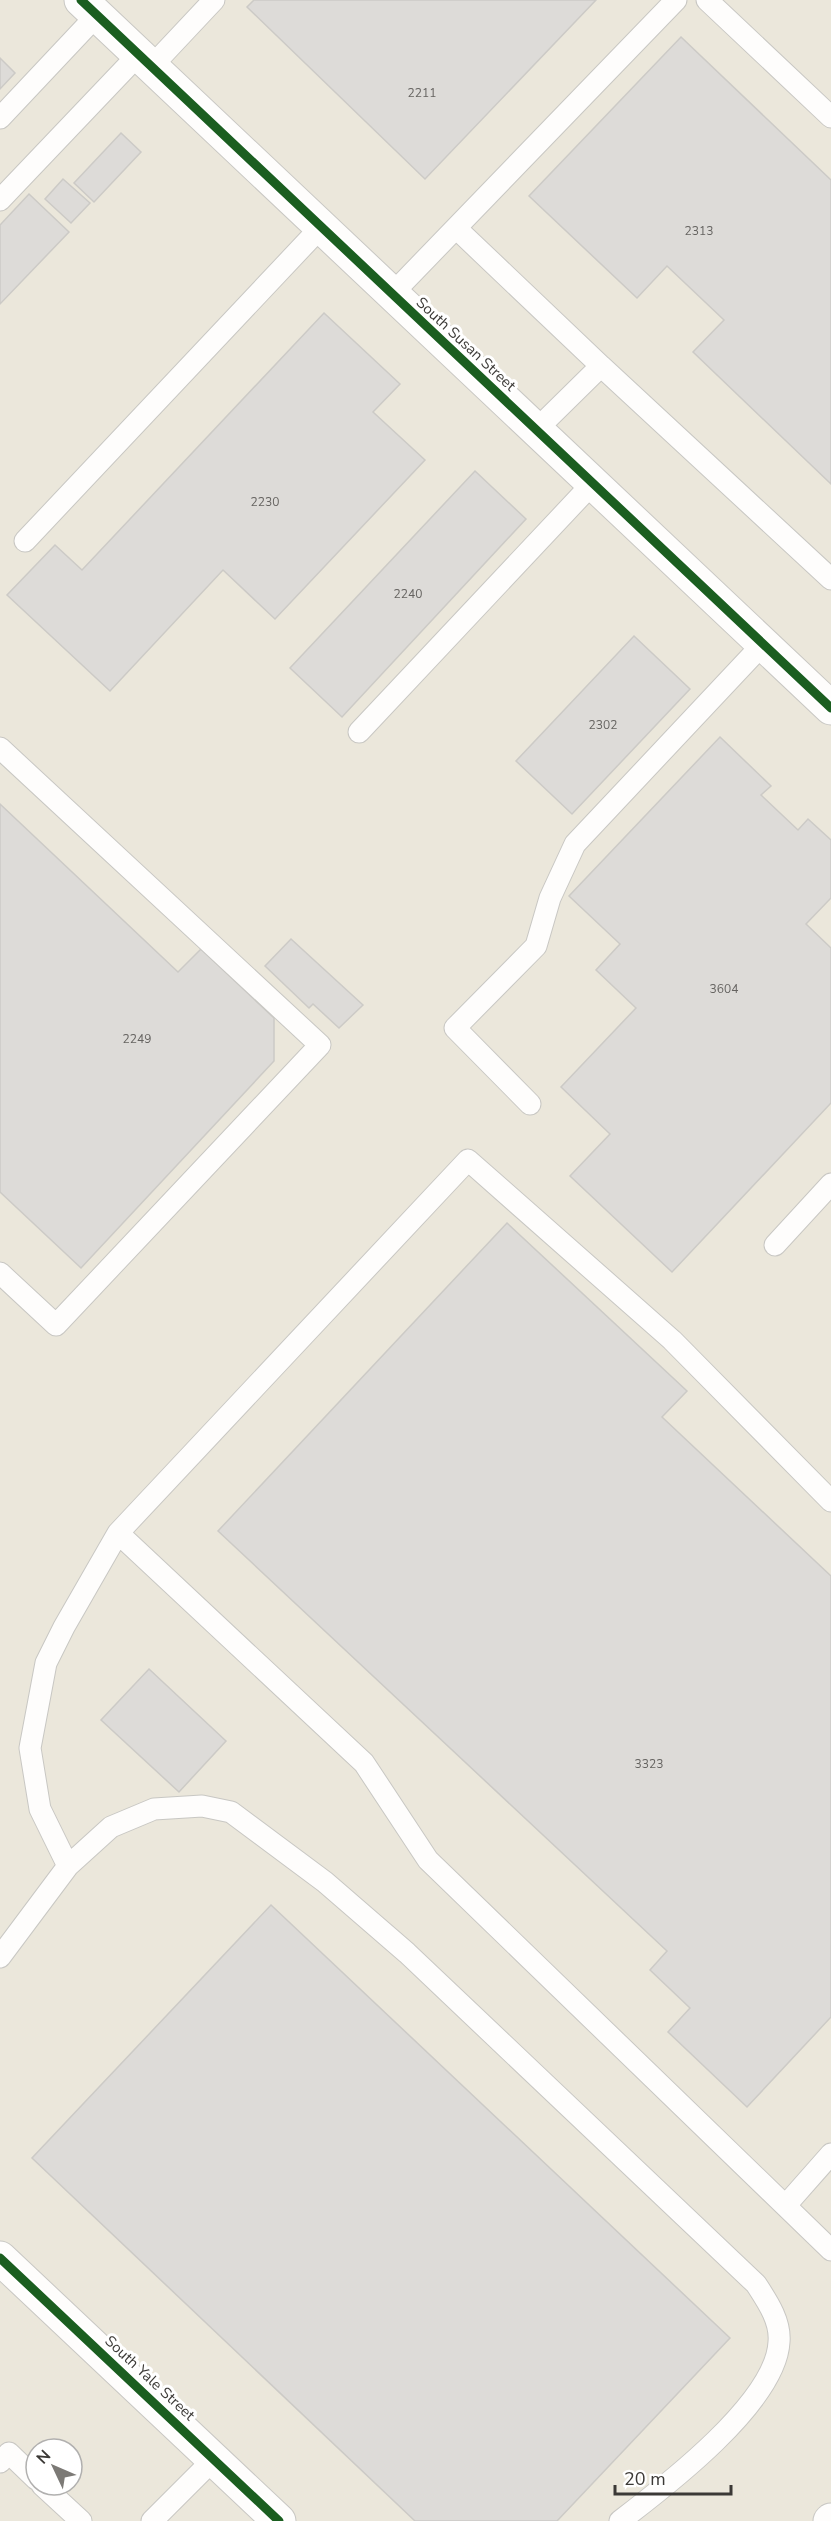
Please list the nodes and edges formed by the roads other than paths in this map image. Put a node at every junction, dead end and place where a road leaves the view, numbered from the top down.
1 (214, 0) edge
2 (676, 0) edge
3 (707, 0) edge
4 (89, 8) edge
5 (145, 60) junction
6 (831, 117) edge
7 (0, 118) edge
8 (0, 200) edge
9 (321, 227) junction
10 (457, 228) junction
11 (392, 294) junction
12 (601, 366) junction
13 (536, 430) junction
14 (593, 483) junction
15 (25, 541) dead end
16 (831, 579) edge
17 (763, 645) junction
18 (831, 708) edge
19 (359, 732) dead end
20 (0, 748) edge
21 (530, 1104) dead end
22 (831, 1184) edge
23 (775, 1245) dead end
24 (0, 1273) edge
25 (831, 1502) edge
26 (118, 1533) junction
27 (68, 1866) junction
28 (0, 1957) edge
29 (831, 2154) edge
30 (786, 2205) junction
31 (831, 2250) edge
32 (3, 2266) edge
33 (214, 2459) junction
34 (0, 2462) edge
35 (24, 2467) edge
36 (55, 2497) edge
37 (81, 2521) edge
38 (152, 2521) edge
39 (279, 2521) edge
40 (620, 2521) edge

1 - 5 lane
2 - 10 lane
3 - 6 lane
4 - 5 street, South Susan Street
4 - 7 lane
5 - 8 lane
5 - 9 street, South Susan Street
9 - 11 street, South Susan Street
9 - 15 lane
10 - 11 lane
10 - 12 lane
11 - 13 street, South Susan Street
12 - 13 lane
12 - 16 lane
13 - 14 street, South Susan Street
14 - 17 street, South Susan Street
14 - 19 lane
17 - 18 street, South Susan Street
17 - 21 lane
20 - 24 lane
22 - 23 lane
25 - 26 lane
26 - 27 lane
26 - 30 lane
27 - 28 lane
27 - 40 lane
29 - 30 lane
30 - 31 lane
32 - 33 street, South Yale Street
33 - 38 lane
33 - 39 street, South Yale Street
34 - 35 lane
36 - 37 lane

